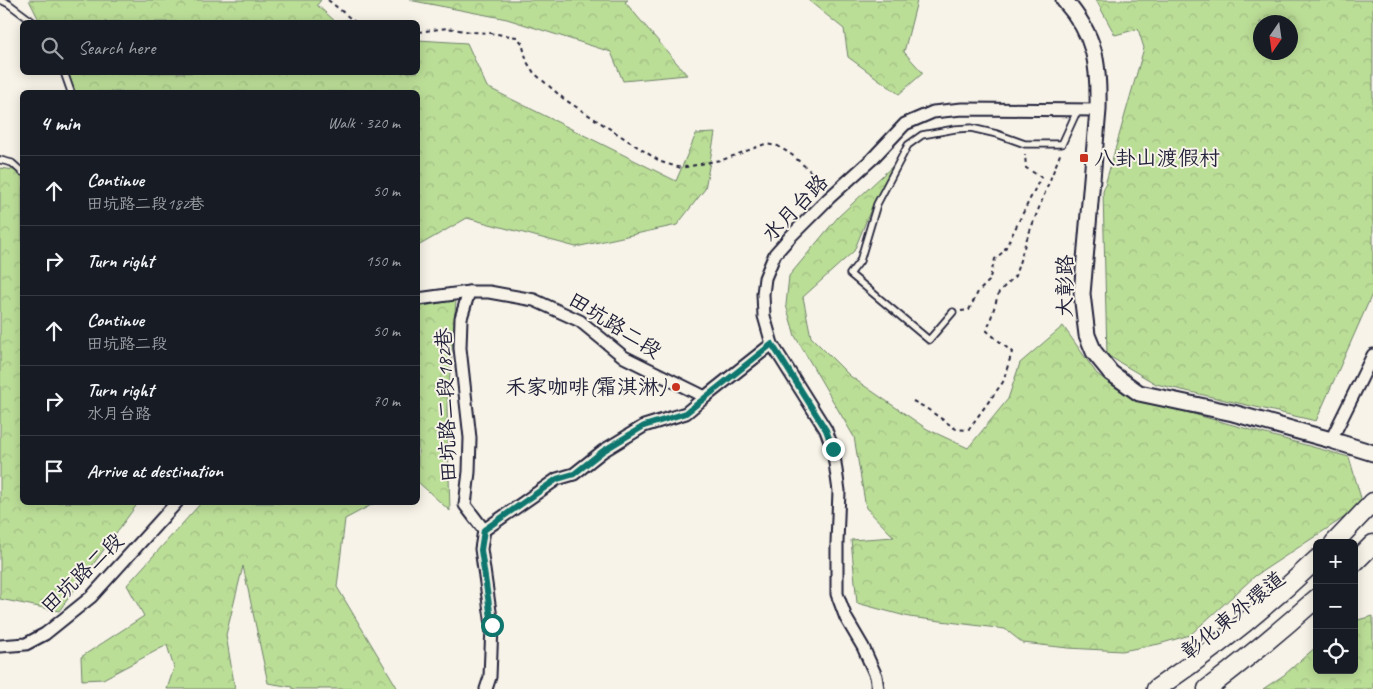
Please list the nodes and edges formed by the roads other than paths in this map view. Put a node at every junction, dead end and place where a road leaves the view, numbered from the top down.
1 (1, 0) edge
2 (1064, 0) edge
3 (30, 20) edge
4 (65, 75) edge
5 (70, 90) edge
6 (1078, 109) junction
7 (1098, 110) junction
8 (0, 160) edge
9 (20, 170) edge
10 (469, 292) junction
11 (420, 299) edge
12 (953, 312) road end
13 (772, 344) junction
14 (1373, 356) edge
15 (705, 397) junction
16 (1331, 440) junction
17 (1373, 453) edge
18 (1373, 502) edge
19 (174, 505) edge
20 (1373, 517) edge
21 (484, 530) junction
22 (1338, 539) edge
23 (1353, 539) edge
24 (1373, 544) edge
25 (1358, 558) edge
26 (1373, 559) edge
27 (1313, 570) edge
28 (1358, 573) edge
29 (1313, 602) edge
30 (1313, 617) edge
31 (0, 646) edge
32 (486, 689) edge
33 (878, 689) edge
34 (1156, 689) edge
35 (1175, 689) edge
36 (1206, 689) edge
37 (1225, 689) edge

1 - 3 lane
2 - 7 main road, 大彰路
4 - 5 lane
6 - 7 street, 水月台路
6 - 12 lane
6 - 13 street, 水月台路
7 - 16 main road, 大彰路
8 - 9 lane
10 - 11 street, 田坑路二段
10 - 15 street, 田坑路二段
10 - 21 street, 田坑路二段182巷
13 - 15 street
13 - 33 street, 水月台路
14 - 16 street
15 - 21 street
16 - 17 main road, 大彰路
18 - 22 main road
19 - 31 street, 田坑路二段
20 - 23 main road
21 - 32 street
24 - 25 main road
26 - 28 main road
27 - 34 main road
27 - 35 main road, 彰化東外環道
29 - 36 main road, 彰化東外環道
30 - 37 main road

